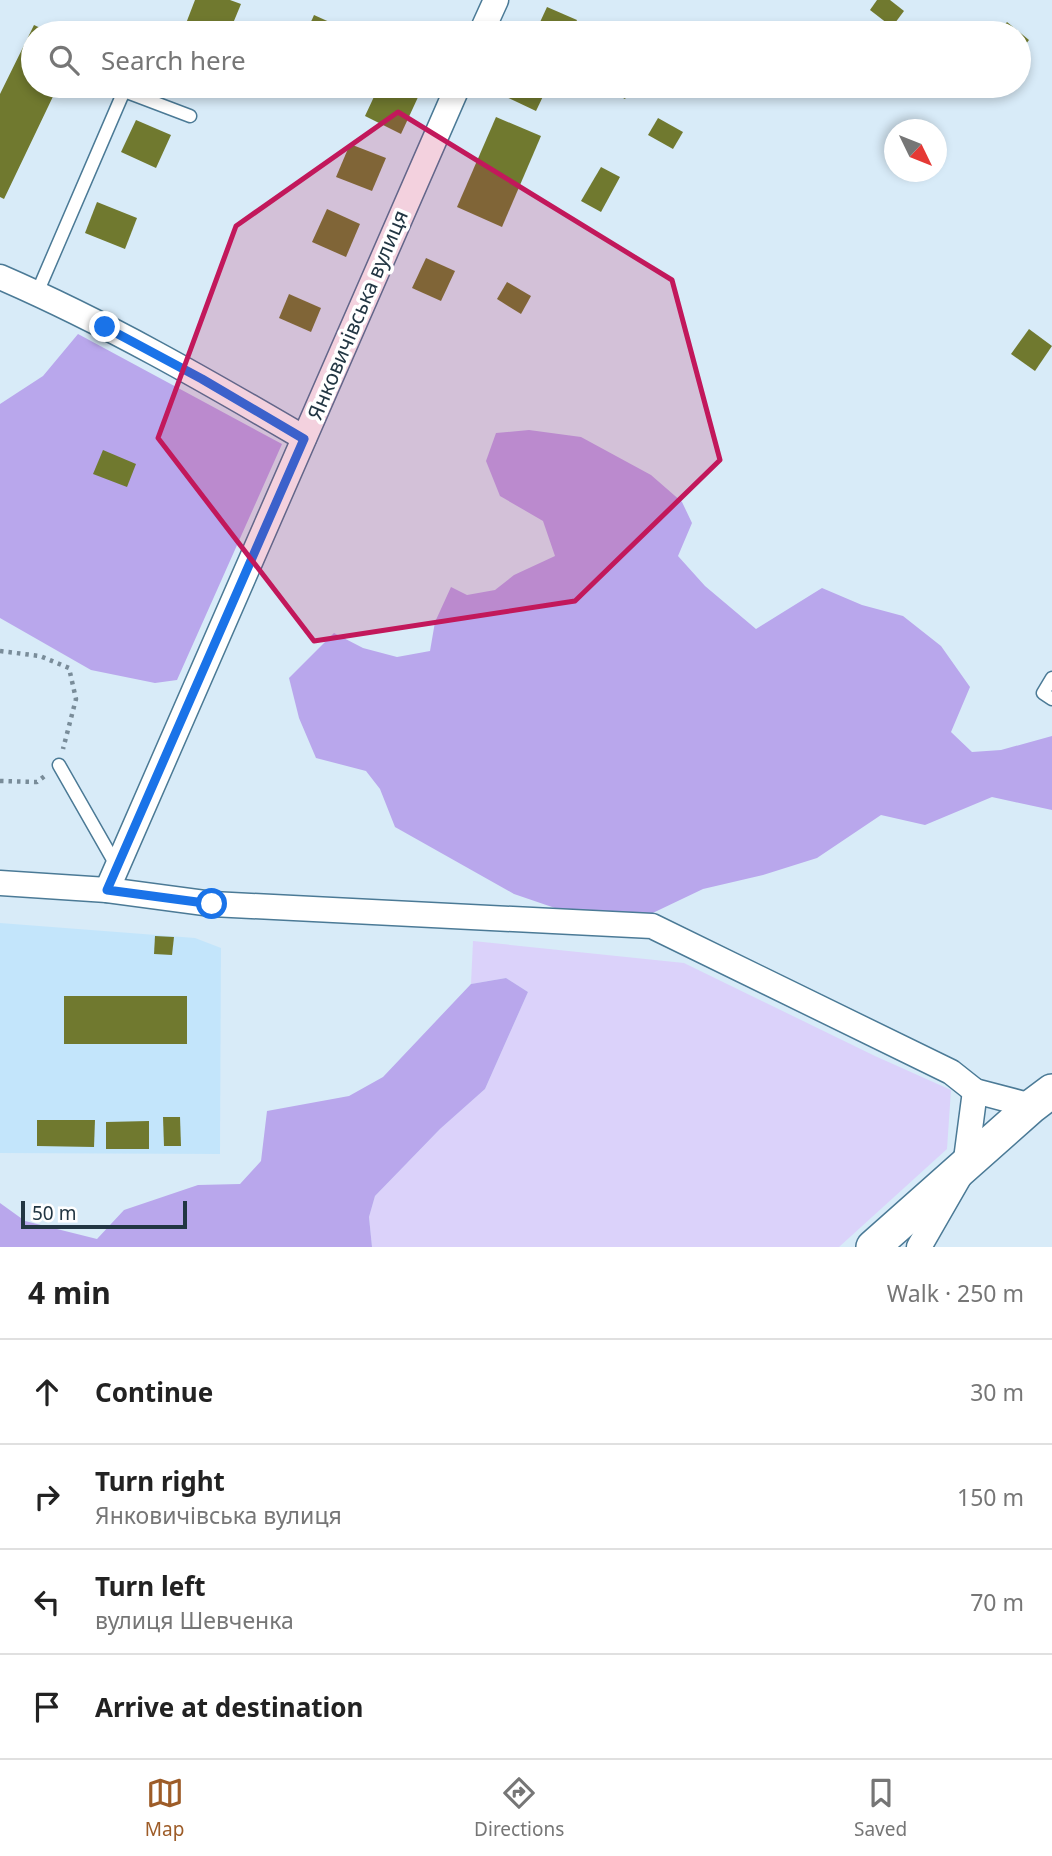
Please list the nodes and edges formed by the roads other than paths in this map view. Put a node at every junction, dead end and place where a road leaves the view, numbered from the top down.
1 (496, 0) edge
2 (486, 21) edge
3 (121, 98) edge
4 (142, 98) edge
5 (453, 98) edge
6 (190, 116) dead end
7 (0, 277) edge
8 (37, 293) junction
9 (304, 439) junction
10 (1052, 678) edge
11 (1052, 699) edge
12 (59, 765) road end
13 (117, 867) junction
14 (0, 883) edge
15 (107, 890) junction
16 (975, 1090) junction
17 (1042, 1099) edge
18 (965, 1167) junction
19 (873, 1247) edge
20 (919, 1247) edge

1 - 2 street
3 - 8 lane
4 - 6 lane
5 - 9 street, Янковичівська вулиця
7 - 8 street
8 - 9 street
9 - 13 street, Янковичівська вулиця
10 - 11 lane
12 - 13 lane
13 - 15 street, Янковичівська вулиця
14 - 15 street
15 - 16 street
16 - 17 street
16 - 18 street
17 - 18 street
18 - 19 street
18 - 20 street

